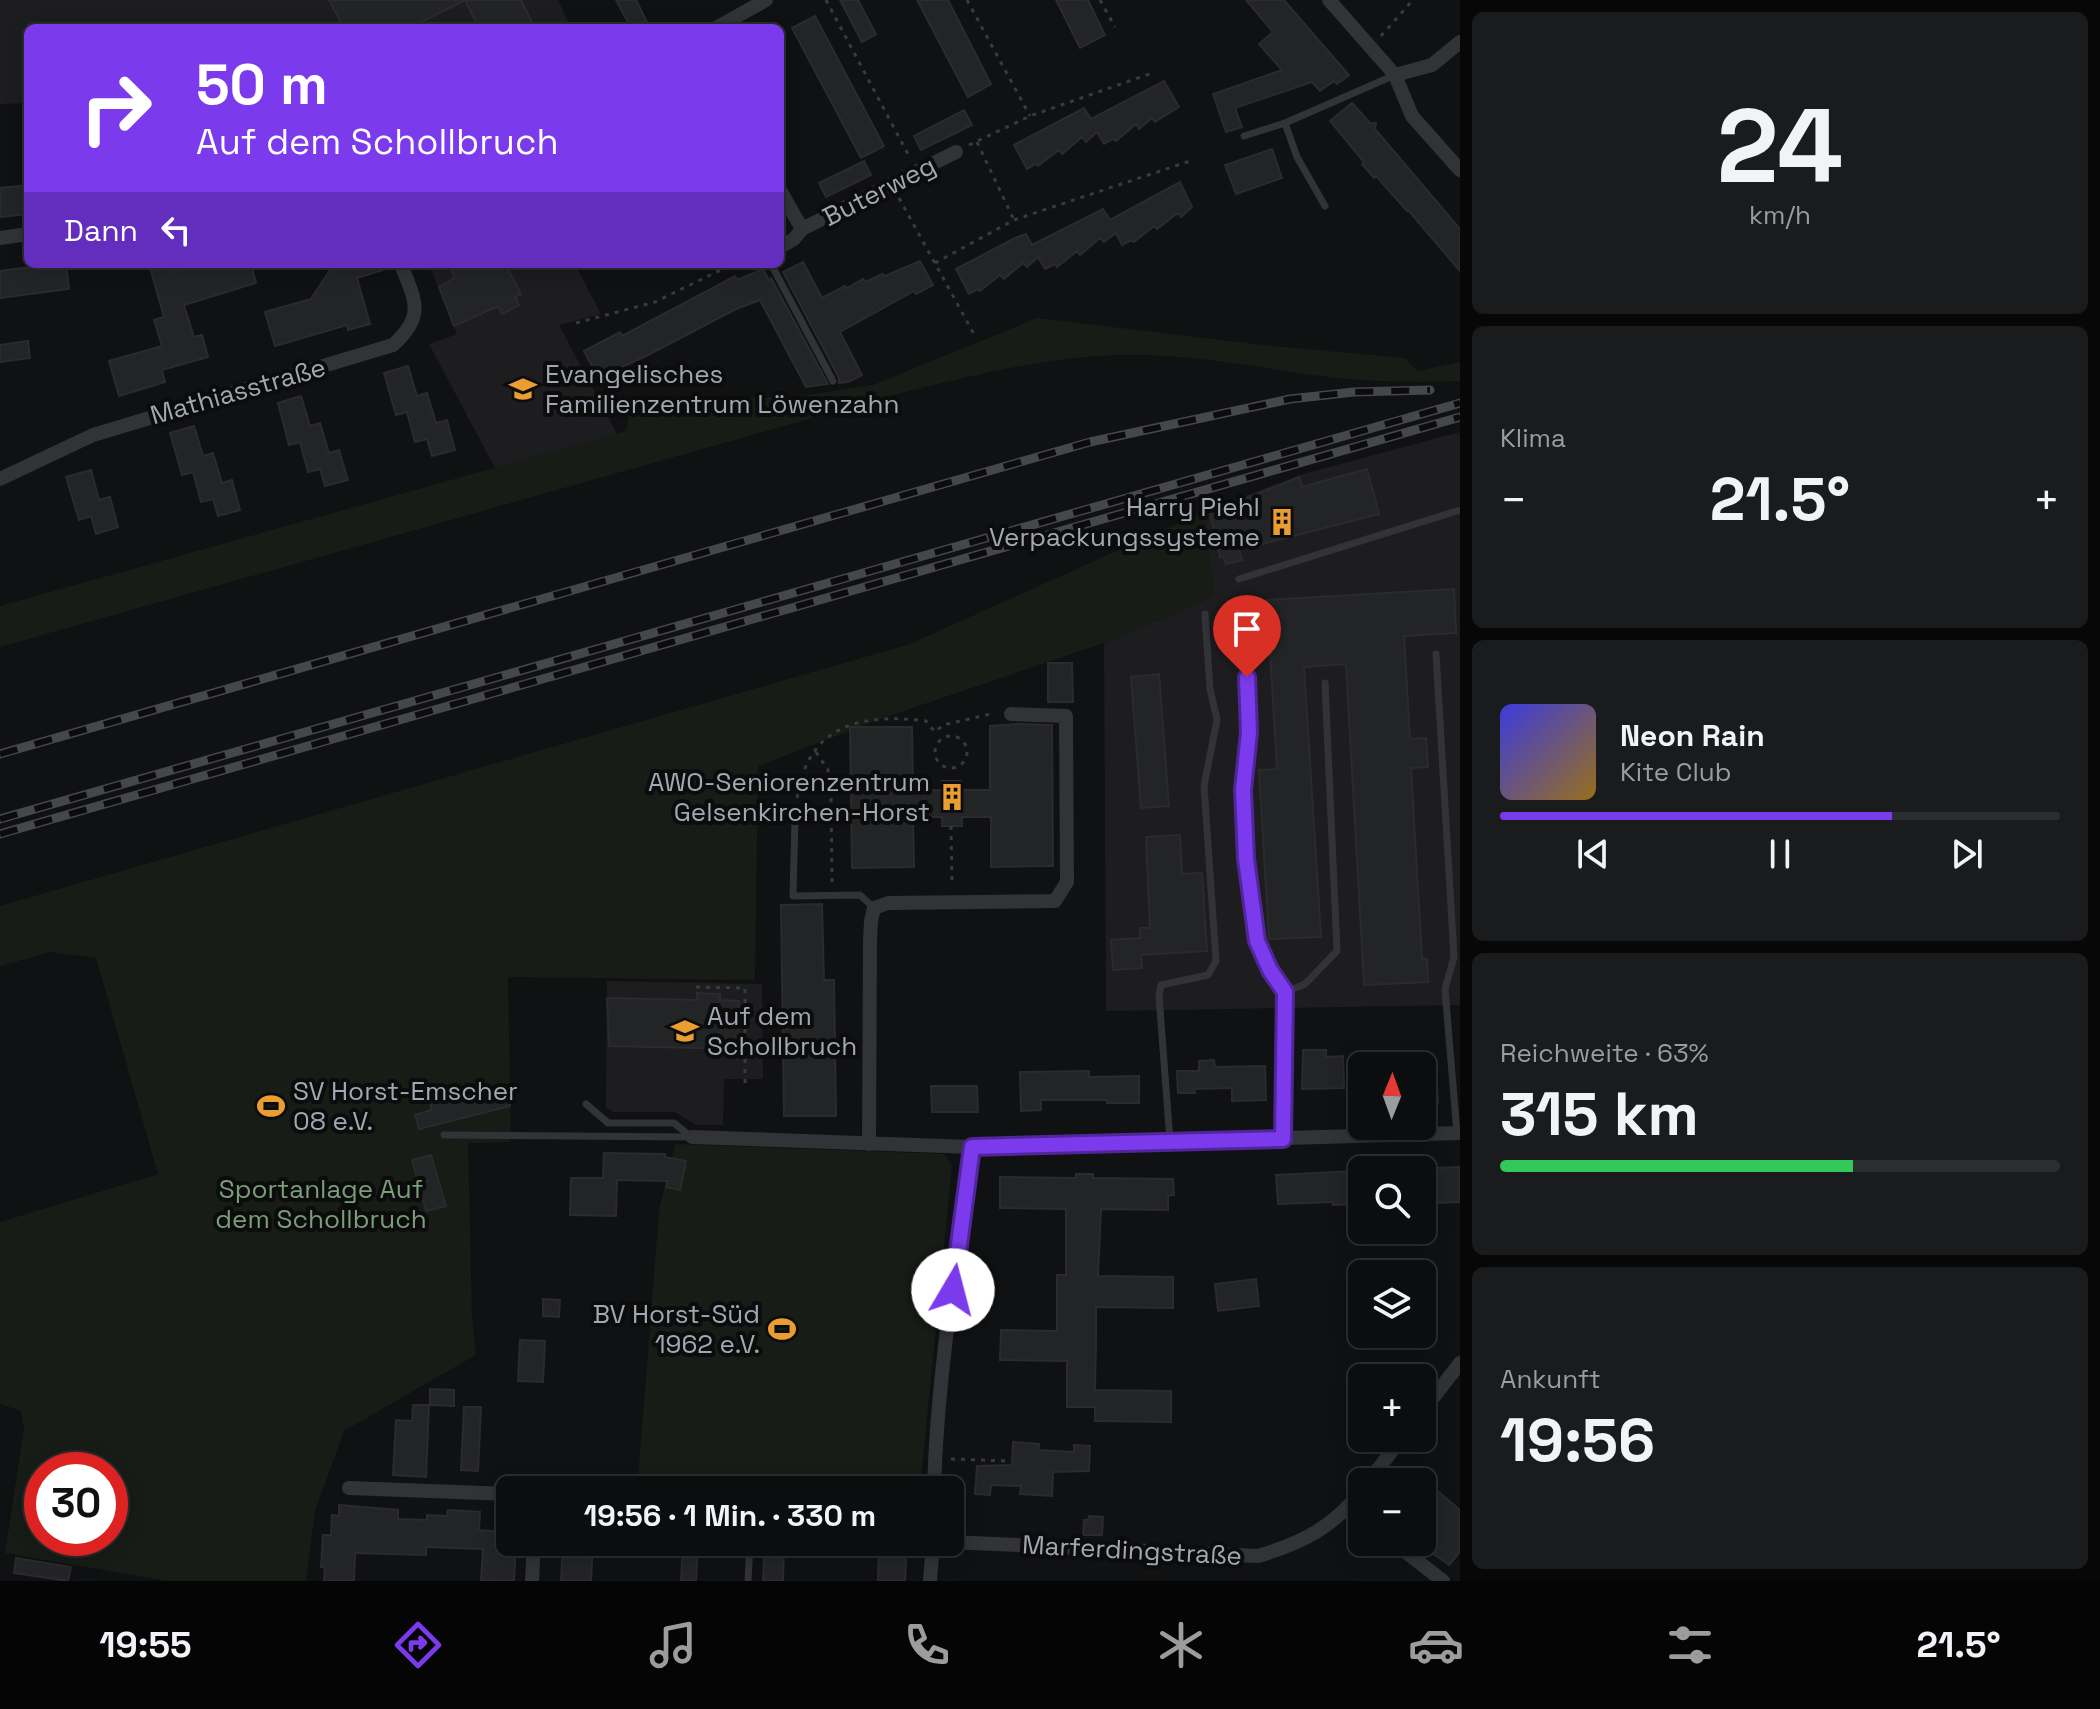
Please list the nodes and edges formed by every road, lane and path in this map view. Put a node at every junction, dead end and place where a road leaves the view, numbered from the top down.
1 (766, 0) edge
2 (826, 0) edge
3 (967, 0) edge
4 (1100, 0) edge
5 (1329, 0) edge
6 (1413, 0) edge
7 (723, 24) edge
8 (1115, 27) dead end
9 (1460, 42) edge
10 (1371, 47) junction
11 (1155, 72) dead end
12 (1395, 75) junction
13 (1030, 116) junction
14 (1285, 123) junction
15 (1244, 136) dead end
16 (977, 142) junction
17 (956, 152) joint
18 (1193, 160) dead end
19 (1460, 170) edge
20 (917, 171) junction
21 (891, 185) junction
22 (784, 197) edge
23 (1325, 206) dead end
24 (1014, 220) junction
25 (802, 229) junction
26 (24, 235) edge
27 (0, 238) edge
28 (784, 245) edge
29 (935, 263) junction
30 (403, 268) edge
31 (725, 268) edge
32 (773, 268) edge
33 (576, 323) dead end
34 (975, 336) dead end
35 (833, 381) dead end
36 (0, 479) edge
37 (1460, 510) edge
38 (1239, 579) dead end
39 (1205, 614) dead end
40 (1245, 623) dead end
41 (1436, 654) dead end
42 (1325, 683) dead end
43 (1011, 714) joint
44 (935, 732) junction
45 (941, 739) junction
46 (816, 752) junction
47 (795, 820) joint
48 (951, 826) dead end
49 (831, 895) junction
50 (953, 902) junction
51 (874, 908) junction
52 (696, 987) dead end
53 (1285, 992) junction
54 (745, 1084) dead end
55 (586, 1104) dead end
56 (1459, 1134) edge
57 (444, 1135) dead end
58 (692, 1137) junction
59 (1283, 1139) junction
60 (1170, 1141) junction
61 (869, 1144) junction
62 (972, 1147) junction
63 (1460, 1363) edge
64 (1436, 1394) edge
65 (1391, 1452) edge
66 (935, 1459) junction
67 (1008, 1461) dead end
68 (1379, 1468) edge
69 (934, 1476) edge
70 (349, 1488) dead end
71 (496, 1493) edge
72 (1348, 1508) edge
73 (964, 1543) edge
74 (533, 1556) edge
75 (749, 1556) edge
76 (932, 1556) edge
77 (1411, 1556) edge
78 (532, 1581) edge
79 (748, 1581) edge
80 (930, 1581) edge
81 (1443, 1581) edge

1 - 7 street
2 - 20 path
3 - 13 path
4 - 8 path
5 - 10 street
6 - 10 path
9 - 12 street
10 - 12 street
11 - 13 path
12 - 14 lane
12 - 19 street
13 - 16 path
14 - 15 lane
14 - 23 lane
16 - 17 path
16 - 24 path
17 - 20 street, Buterweg
18 - 24 path
20 - 21 street, Buterweg
21 - 25 street, Buterweg
21 - 29 path
22 - 25 street, Buterweg
24 - 29 path
25 - 28 street, Buterweg
26 - 27 street
29 - 34 path
30 - 36 street, Mathiasstraße
31 - 33 path
32 - 35 lane
37 - 38 lane
39 - 60 lane
40 - 53 lane
41 - 56 lane
42 - 53 lane
43 - 44 path
43 - 50 street
44 - 45 path
44 - 46 path
45 - 45 path
46 - 47 path
46 - 49 path
47 - 49 lane
48 - 50 path
49 - 51 lane
50 - 51 street
51 - 61 street
52 - 54 path
53 - 59 lane
55 - 58 lane
56 - 59 street
57 - 58 lane
58 - 61 street
59 - 60 street
60 - 62 street
61 - 62 street
62 - 66 street
63 - 64 street
65 - 68 street
66 - 67 path
66 - 69 street
70 - 71 street
72 - 73 street, Marferdingstraße
74 - 78 street
75 - 79 lane
76 - 80 street
77 - 81 street

